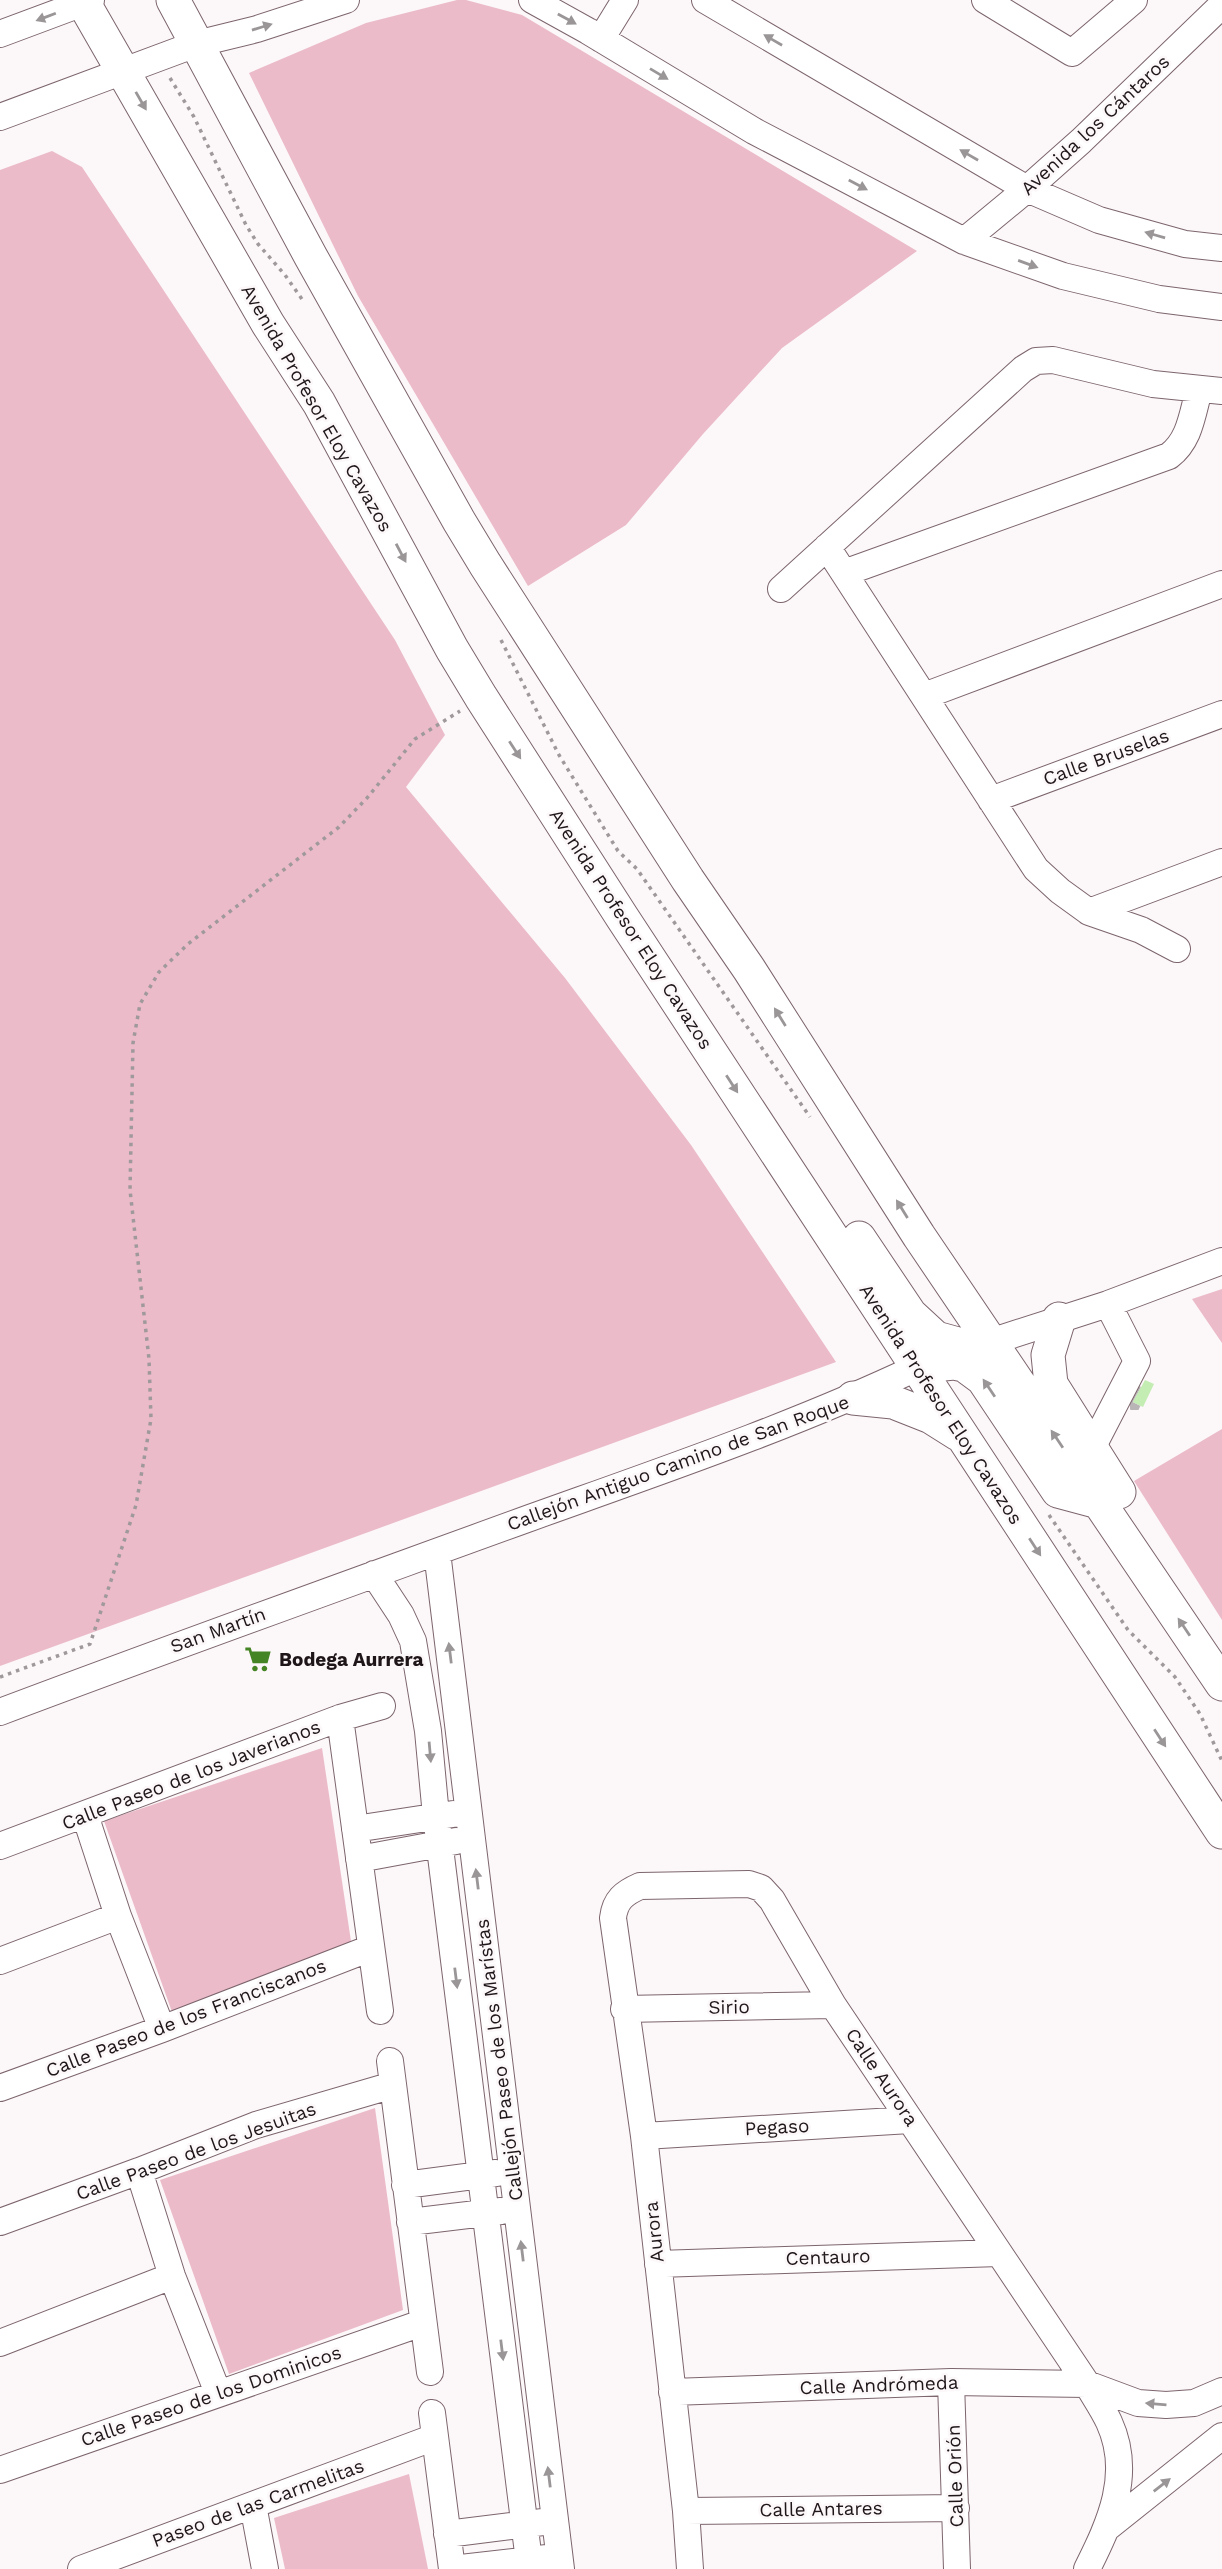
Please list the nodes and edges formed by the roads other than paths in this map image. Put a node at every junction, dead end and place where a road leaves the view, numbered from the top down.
1 (173, 0) edge
2 (346, 0) edge
3 (532, 0) edge
4 (625, 0) edge
5 (705, 0) edge
6 (985, 0) edge
7 (1134, 0) edge
8 (86, 1) edge
9 (1222, 5) edge
10 (0, 34) edge
11 (601, 39) junction
12 (196, 44) junction
13 (123, 71) junction
14 (0, 117) edge
15 (1027, 190) junction
16 (964, 241) junction
17 (1222, 248) edge
18 (1222, 307) edge
19 (1210, 391) edge
20 (827, 547) junction
21 (844, 573) junction
22 (1222, 584) edge
23 (781, 589) dead end
24 (924, 696) junction
25 (1222, 714) edge
26 (991, 800) junction
27 (1222, 862) edge
28 (1089, 912) junction
29 (1177, 949) dead end
30 (765, 1134) junction
31 (931, 1258) junction
32 (1222, 1261) edge
33 (895, 1291) junction
34 (1108, 1304) junction
35 (1059, 1319) junction
36 (936, 1338) junction
37 (990, 1342) junction
38 (916, 1368) junction
39 (853, 1398) junction
40 (964, 1439) junction
41 (1092, 1448) junction
42 (1100, 1502) junction
43 (437, 1552) junction
44 (1139, 1560) junction
45 (374, 1574) junction
46 (1222, 1684) edge
47 (382, 1706) dead end
48 (0, 1712) edge
49 (340, 1718) junction
50 (469, 1812) junction
51 (85, 1815) junction
52 (436, 1816) junction
53 (355, 1829) junction
54 (1222, 1832) edge
55 (472, 1839) junction
56 (440, 1844) junction
57 (0, 1846) edge
58 (359, 1859) junction
59 (620, 1898) joint
60 (118, 1916) junction
61 (371, 1948) junction
62 (0, 1961) edge
63 (833, 2004) junction
64 (624, 2009) junction
65 (380, 2011) dead end
66 (162, 2029) junction
67 (0, 2088) edge
68 (910, 2120) junction
69 (643, 2136) junction
70 (139, 2171) junction
71 (512, 2171) junction
72 (480, 2176) junction
73 (405, 2185) junction
74 (517, 2210) junction
75 (485, 2212) junction
76 (0, 2222) edge
77 (410, 2222) junction
78 (999, 2253) junction
79 (658, 2264) junction
80 (172, 2276) junction
81 (422, 2323) junction
82 (0, 2343) edge
83 (430, 2372) dead end
84 (951, 2382) junction
85 (1087, 2384) junction
86 (1222, 2391) edge
87 (672, 2392) junction
88 (218, 2393) junction
89 (1222, 2436) edge
90 (0, 2470) edge
91 (253, 2505) junction
92 (956, 2508) junction
93 (686, 2511) junction
94 (555, 2520) junction
95 (524, 2524) junction
96 (1108, 2526) junction
97 (447, 2534) junction
98 (142, 2558) edge
99 (560, 2563) edge
100 (529, 2565) edge
101 (81, 2569) edge
102 (265, 2569) edge
103 (452, 2569) edge
104 (690, 2569) edge
105 (957, 2569) edge
106 (1087, 2569) edge

1 - 12 main road
12 -> 2 street
3 -> 11 street
4 - 11 street
15 -> 5 street
6 - 7 street
8 -> 10 street
8 - 13 main road, Avenida Profesor Eloy Cavazos
9 - 15 street, Avenida los Cántaros
11 -> 16 street
12 - 13 street
31 -> 12 main road
13 - 14 street
13 -> 30 main road, Avenida Profesor Eloy Cavazos
15 - 16 street, Avenida los Cántaros
17 -> 15 street
16 -> 18 street
19 - 20 street
19 - 21 street
20 - 21 street
20 - 23 street
21 - 24 street
22 - 24 street
24 - 26 street
25 - 26 street, Calle Bruselas
26 - 28 street
27 - 28 street
28 - 29 street
30 - 33 main road
30 - 38 main road, Avenida Profesor Eloy Cavazos
31 - 33 main road
31 - 36 main road
31 - 37 main road
32 - 34 street
33 - 36 main road
34 - 35 street
34 - 41 street
35 - 37 street
35 - 41 main road
36 - 37 main road
36 - 38 main road
42 -> 37 main road
38 - 39 street, Callejón Antiguo Camino de San Roque
38 - 40 main road, Avenida Profesor Eloy Cavazos
42 -> 38 main road
39 - 40 main road
39 - 43 street, Callejón Antiguo Camino de San Roque
40 -> 54 main road, Avenida Profesor Eloy Cavazos
41 - 44 main road
42 - 44 main road
43 - 45 street, San Martín
50 -> 43 street, Callejón Paseo de los Marístas
46 -> 44 main road
45 - 48 street, San Martín
45 -> 52 street, Callejón Paseo de los Marístas
47 - 49 street, Calle Paseo de los Javerianos
49 - 51 street, Calle Paseo de los Javerianos
49 - 53 street
50 - 52 street
50 - 55 street, Callejón Paseo de los Marístas
51 - 57 street, Calle Paseo de los Javerianos
51 - 60 street
52 - 53 street
52 - 56 street, Callejón Paseo de los Marístas
53 - 58 street
55 - 56 street
71 -> 55 street, Callejón Paseo de los Marístas
56 - 58 street
56 -> 72 street, Callejón Paseo de los Marístas
58 - 61 street
59 - 63 street, Calle Aurora
59 - 64 street, Aurora
60 - 62 street
60 - 66 street
61 - 65 street
61 - 66 street, Calle Paseo de los Franciscanos
63 - 64 street, Sirio
63 - 68 street, Calle Aurora
64 - 69 street, Aurora
66 - 67 street, Calle Paseo de los Franciscanos
68 - 69 street, Pegaso
68 - 78 street, Calle Aurora
69 - 79 street, Aurora
70 - 73 street, Calle Paseo de los Jesuitas
70 - 76 street, Calle Paseo de los Jesuitas
70 - 80 street
71 - 72 street
71 - 74 street, Callejón Paseo de los Marístas
72 - 73 street
72 - 75 street, Callejón Paseo de los Marístas
73 - 77 street
74 - 75 street
94 -> 74 street, Callejón Paseo de los Marístas
75 - 77 street
75 -> 95 street, Callejón Paseo de los Marístas
77 - 81 street
78 - 79 street, Centauro
78 - 85 street, Calle Aurora
79 - 87 street, Aurora
80 - 82 street
80 - 88 street
81 - 83 street
81 - 88 street, Calle Paseo de los Dominicos
84 - 85 street, Calle Andrómeda
84 - 87 street, Calle Andrómeda
84 - 92 street, Calle Orión
86 -> 85 street
85 - 96 street, Calle Aurora
87 - 93 street, Aurora
88 - 90 street, Calle Paseo de los Dominicos
96 -> 89 street, Calle Aurora
91 - 97 street, Paseo de las Carmelitas
91 - 98 street, Paseo de las Carmelitas
91 - 102 street
92 - 93 street, Calle Antares
92 - 105 street, Calle Orión
93 - 104 street, Aurora
94 - 95 street
94 - 99 street, Callejón Paseo de los Marístas
95 - 97 street
95 - 100 street, Callejón Paseo de los Marístas
96 - 106 street, Calle Aurora
97 - 103 street
98 - 101 street, Paseo de las Carmelitas
99 - 100 street
100 - 103 street

